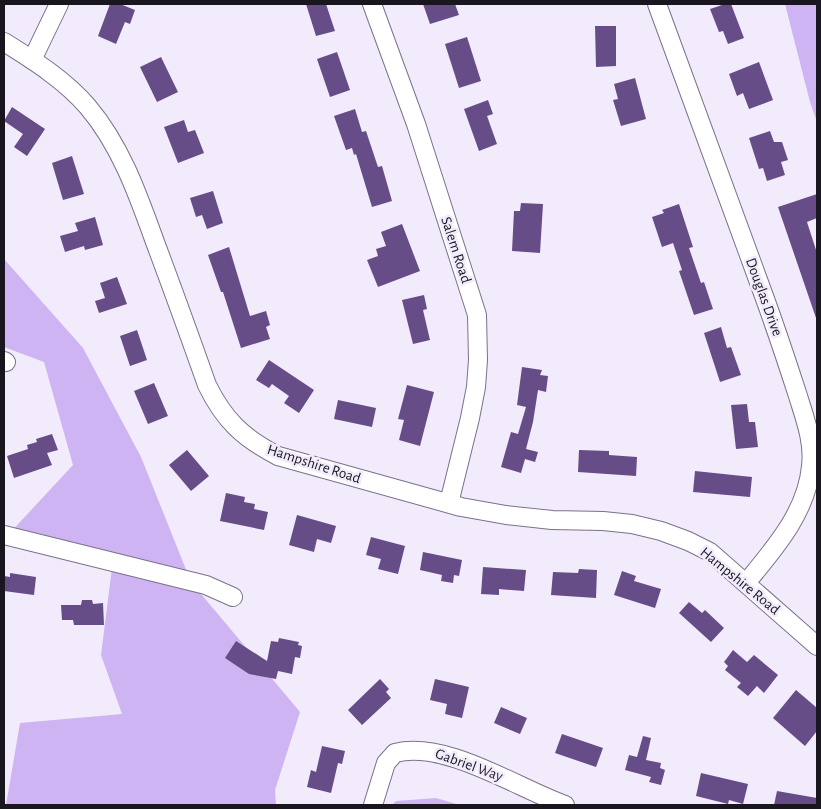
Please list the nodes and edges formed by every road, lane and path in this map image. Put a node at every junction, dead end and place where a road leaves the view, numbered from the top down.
1 (59, 4) edge
2 (372, 4) edge
3 (656, 4) edge
4 (4, 42) edge
5 (32, 60) junction
6 (449, 504) junction
7 (4, 535) edge
8 (746, 583) junction
9 (233, 597) dead end
10 (817, 646) edge
11 (373, 805) edge
12 (565, 805) edge

1 - 5 street
2 - 6 street, Salem Road
3 - 8 street, Douglas Drive
4 - 5 street, Hampshire Road
5 - 6 street, Hampshire Road
6 - 8 street, Hampshire Road
7 - 9 street
8 - 10 street, Hampshire Road
11 - 12 street, Gabriel Way

